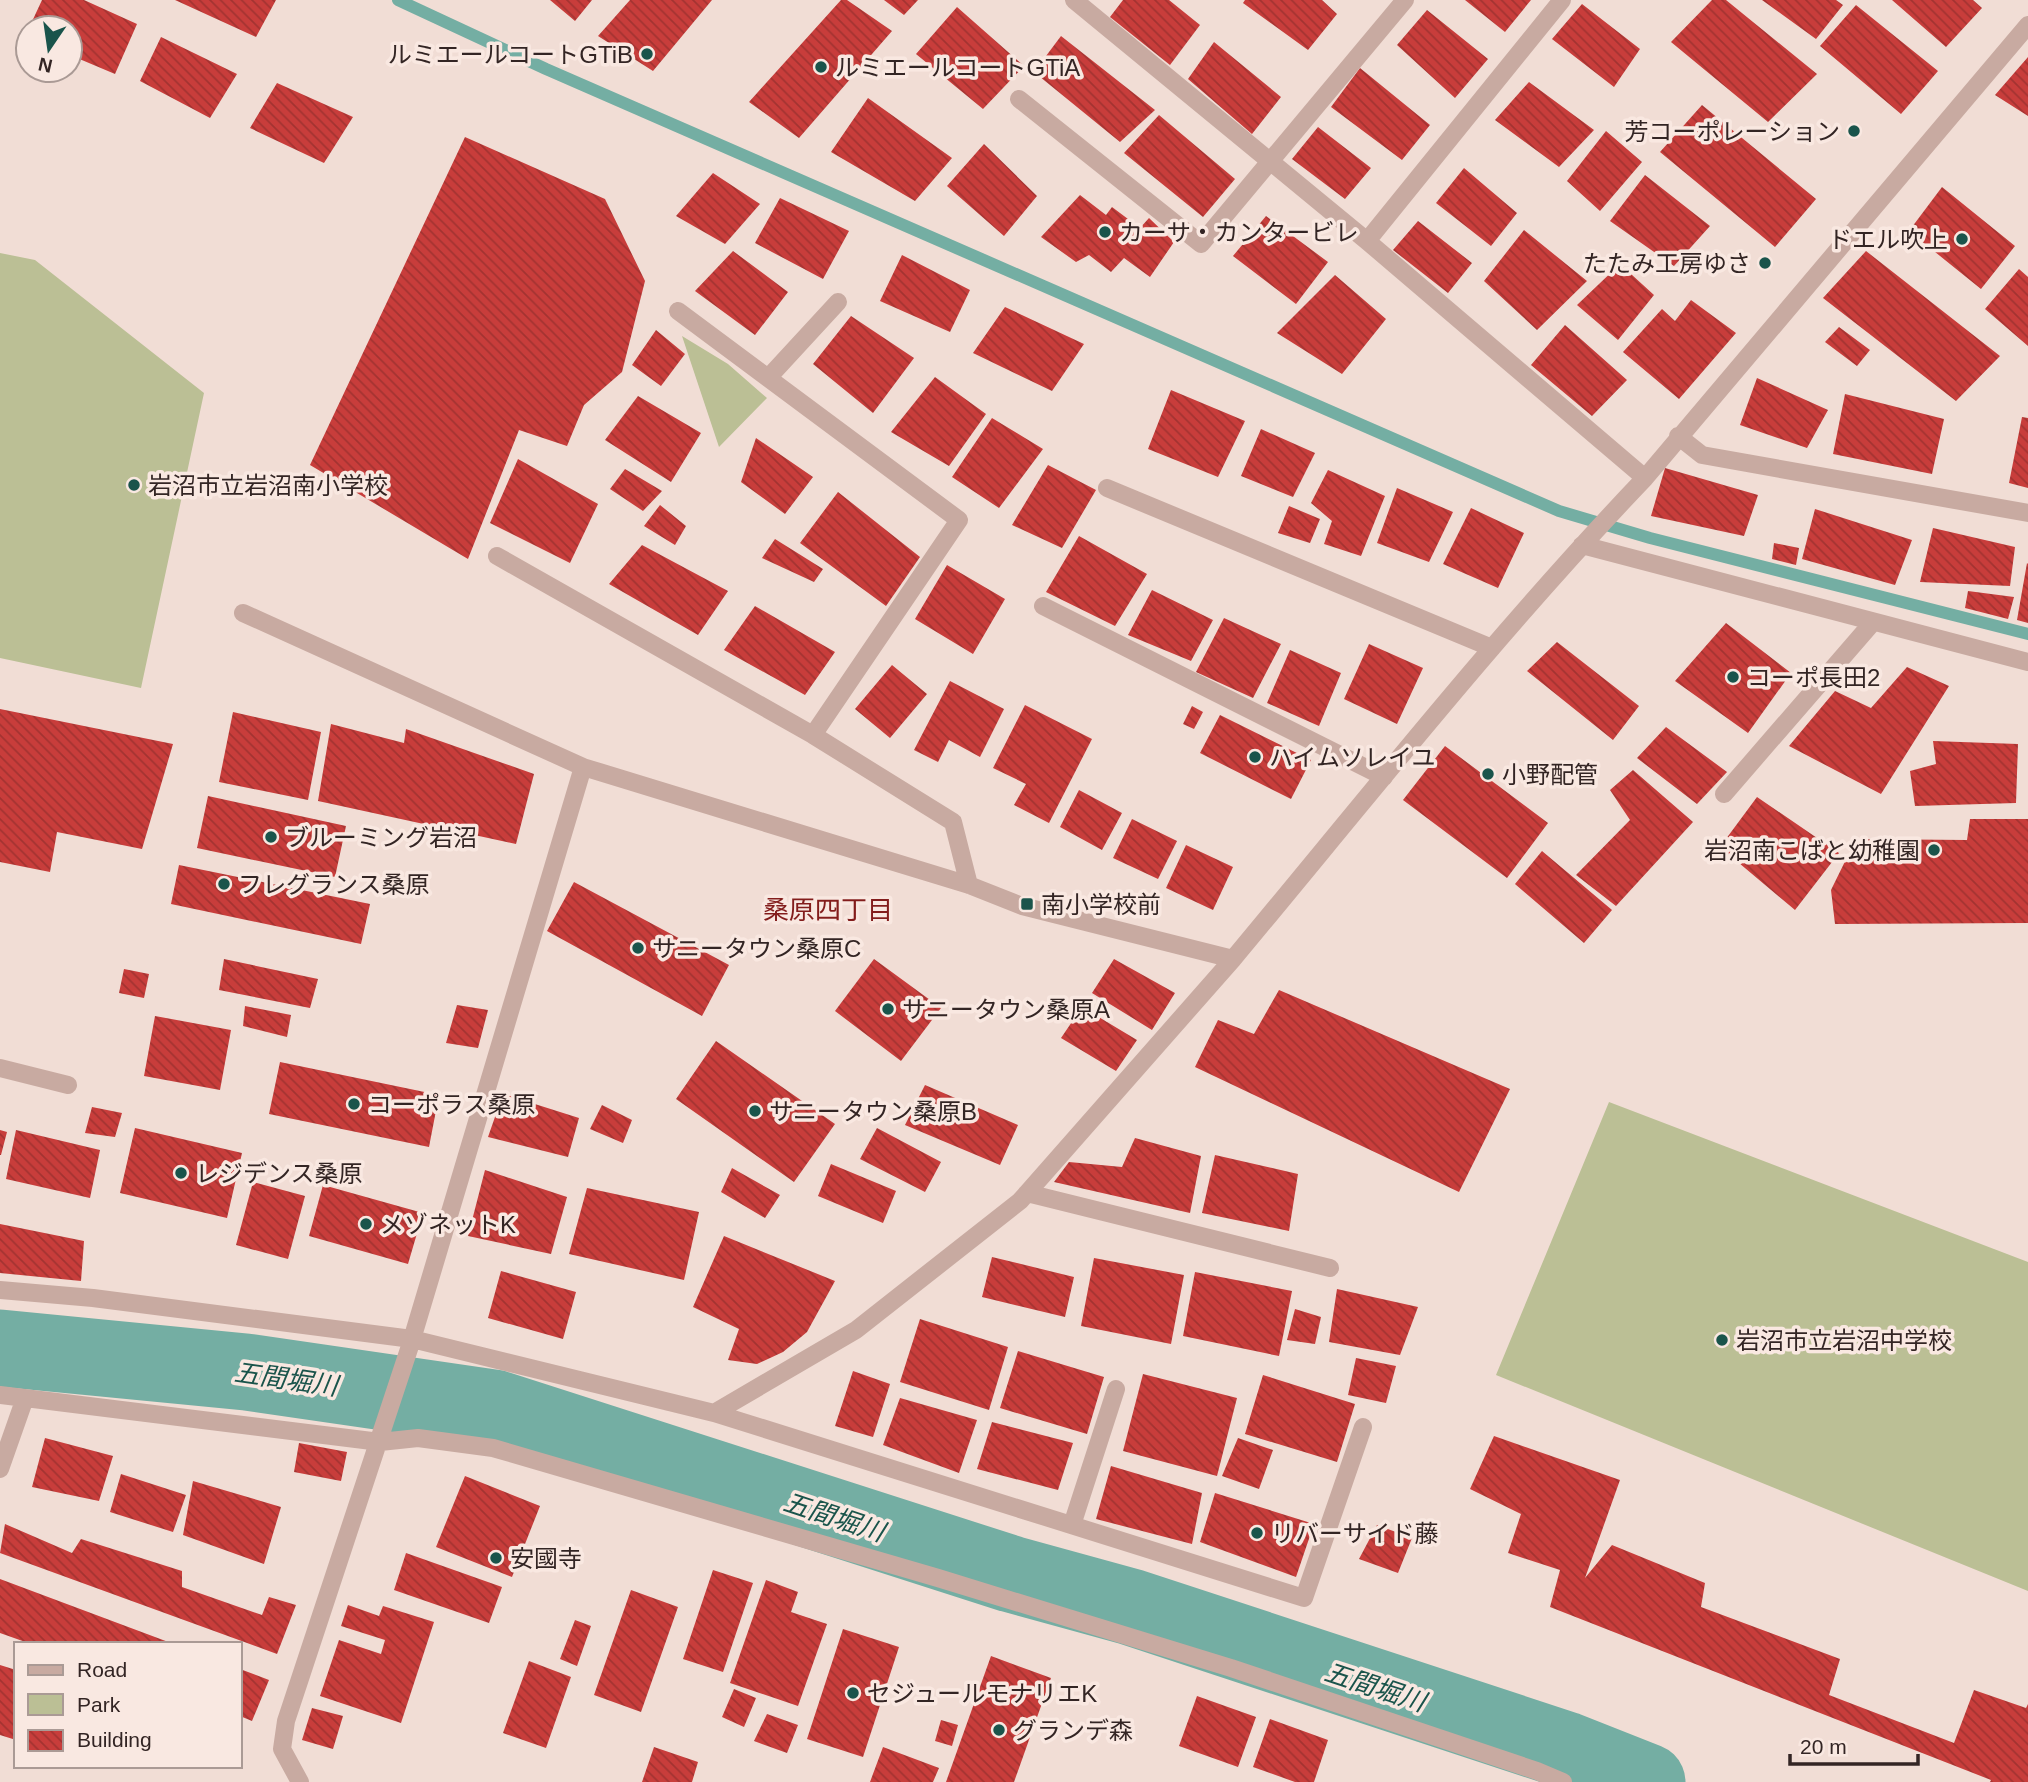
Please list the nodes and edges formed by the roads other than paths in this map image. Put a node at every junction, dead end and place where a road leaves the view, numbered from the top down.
1 (1074, 0) edge
2 (1405, 0) edge
3 (1562, 0) edge
4 (1096, 7) edge
5 (2028, 25) edge
6 (1020, 99) dead end
7 (1271, 162) junction
8 (1367, 241) junction
9 (838, 302) dead end
10 (678, 312) dead end
11 (768, 378) junction
12 (1678, 436) junction
13 (1645, 478) junction
14 (1107, 488) dead end
15 (2028, 513) edge
16 (1586, 539) junction
17 (497, 556) dead end
18 (1043, 606) dead end
19 (243, 613) dead end
20 (1873, 622) junction
21 (1492, 648) junction
22 (2028, 662) edge
23 (813, 735) junction
24 (583, 767) junction
25 (1384, 777) junction
26 (1724, 794) dead end
27 (969, 885) junction
28 (1233, 959) junction
29 (0, 1068) edge
30 (68, 1085) dead end
31 (1027, 1193) junction
32 (1330, 1269) dead end
33 (0, 1290) edge
34 (411, 1343) junction
35 (1116, 1389) dead end
36 (0, 1395) edge
37 (25, 1398) junction
38 (714, 1413) junction
39 (1363, 1427) dead end
40 (381, 1437) junction
41 (0, 1469) edge
42 (1072, 1525) junction
43 (300, 1782) edge
44 (1563, 1782) edge

1 - 4 street
2 - 7 street
3 - 8 street
4 - 7 street
5 - 12 street
6 - 7 street
7 - 8 street
8 - 13 street
9 - 11 street
10 - 11 street
11 - 23 street
12 - 13 street
12 - 15 street
13 - 16 street
14 - 21 street
16 - 20 street
16 - 21 street
17 - 23 street
18 - 25 street
19 - 24 street
20 - 22 street
20 - 26 street
21 - 25 street
23 - 27 street
24 - 27 street
24 - 34 street
25 - 28 street
27 - 28 street
28 - 31 street
29 - 30 street
31 - 32 street
31 - 38 street
33 - 34 street
34 - 38 street
34 - 40 street
35 - 42 street
36 - 37 street
37 - 40 street
37 - 41 street
38 - 42 street
39 - 42 street
40 - 43 street
40 - 44 street

